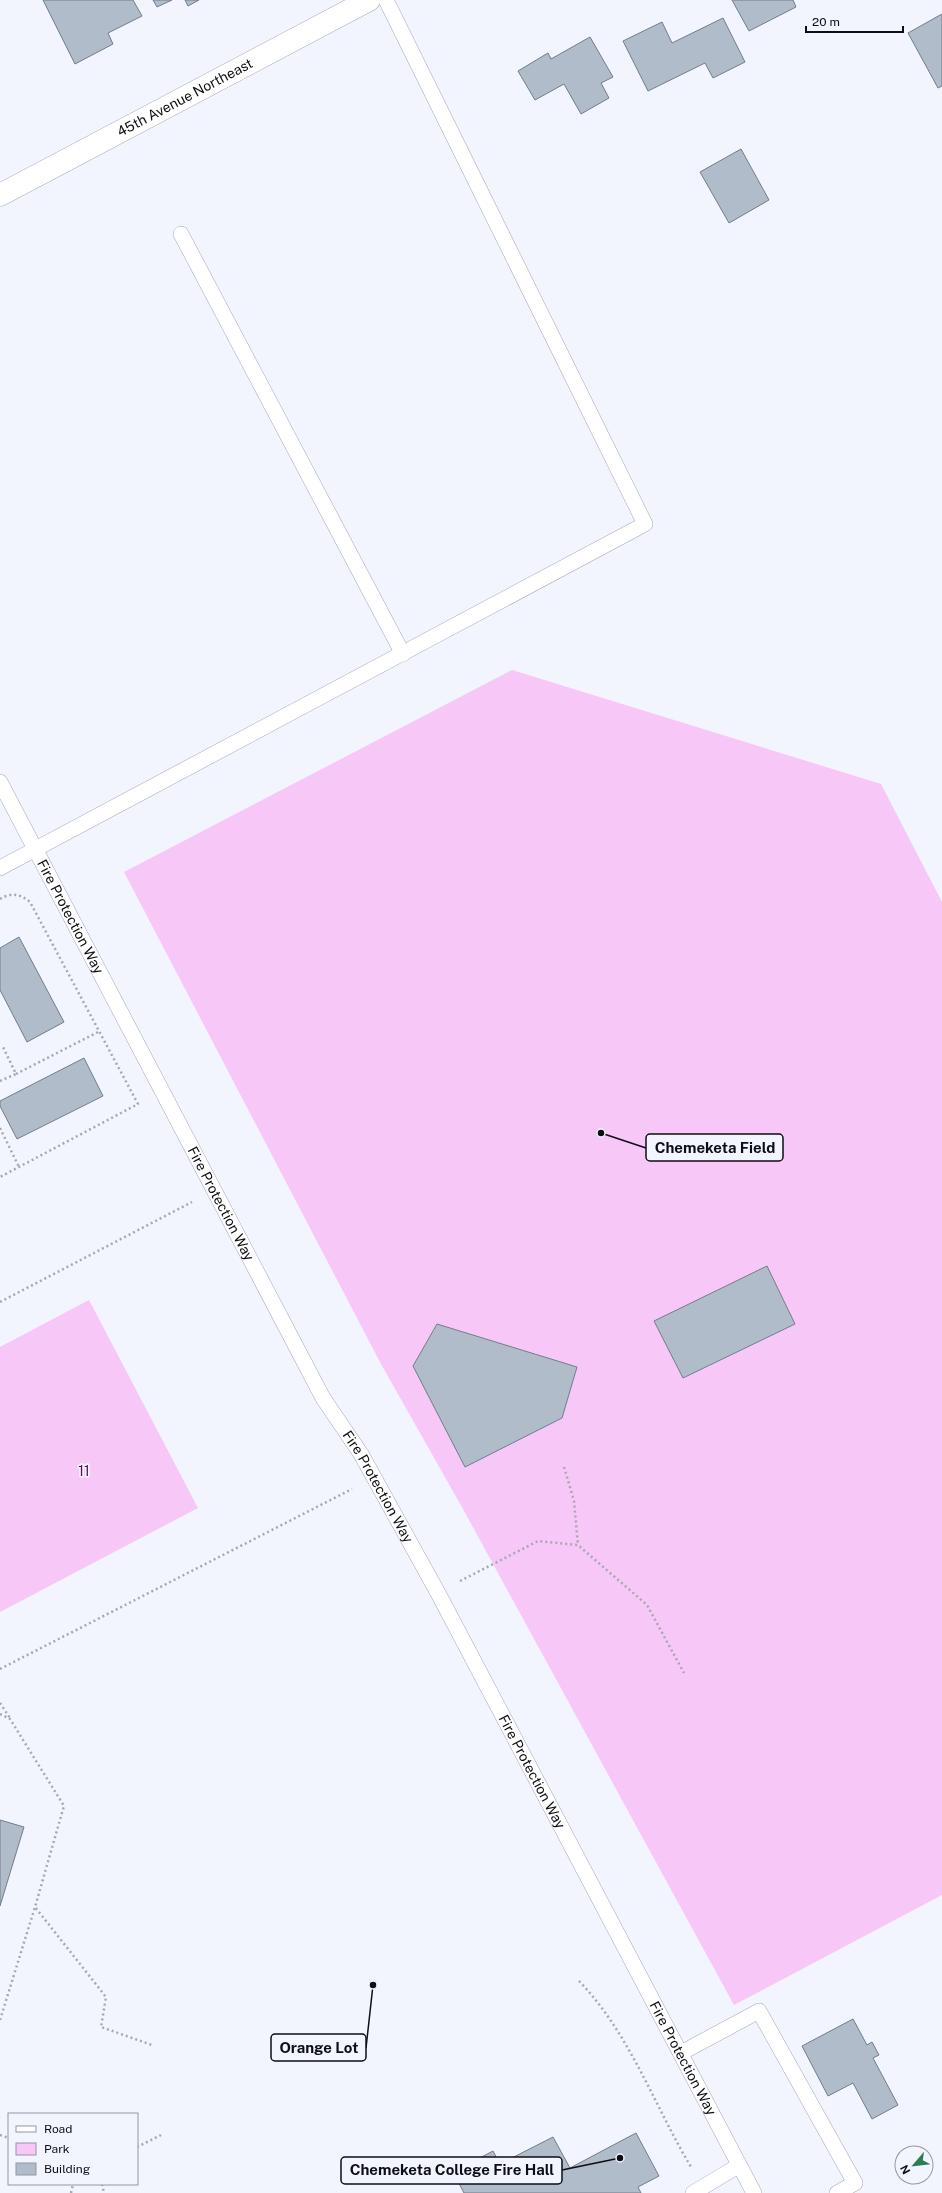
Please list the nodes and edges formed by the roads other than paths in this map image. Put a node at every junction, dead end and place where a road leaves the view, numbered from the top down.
1 (369, 0) edge
2 (386, 0) edge
3 (0, 195) edge
4 (181, 234) dead end
5 (403, 654) junction
6 (0, 782) edge
7 (35, 850) junction
8 (0, 868) edge
9 (681, 2053) junction
10 (738, 2166) junction
11 (698, 2190) edge
12 (754, 2193) edge
13 (837, 2193) edge

1 - 3 street, 45th Avenue Northeast
2 - 5 lane
4 - 5 lane
5 - 7 lane
6 - 7 lane, Fire Protection Way
7 - 8 lane
7 - 9 lane, Fire Protection Way
9 - 10 lane, Fire Protection Way
9 - 13 lane
10 - 11 lane
10 - 12 lane, Fire Protection Way

